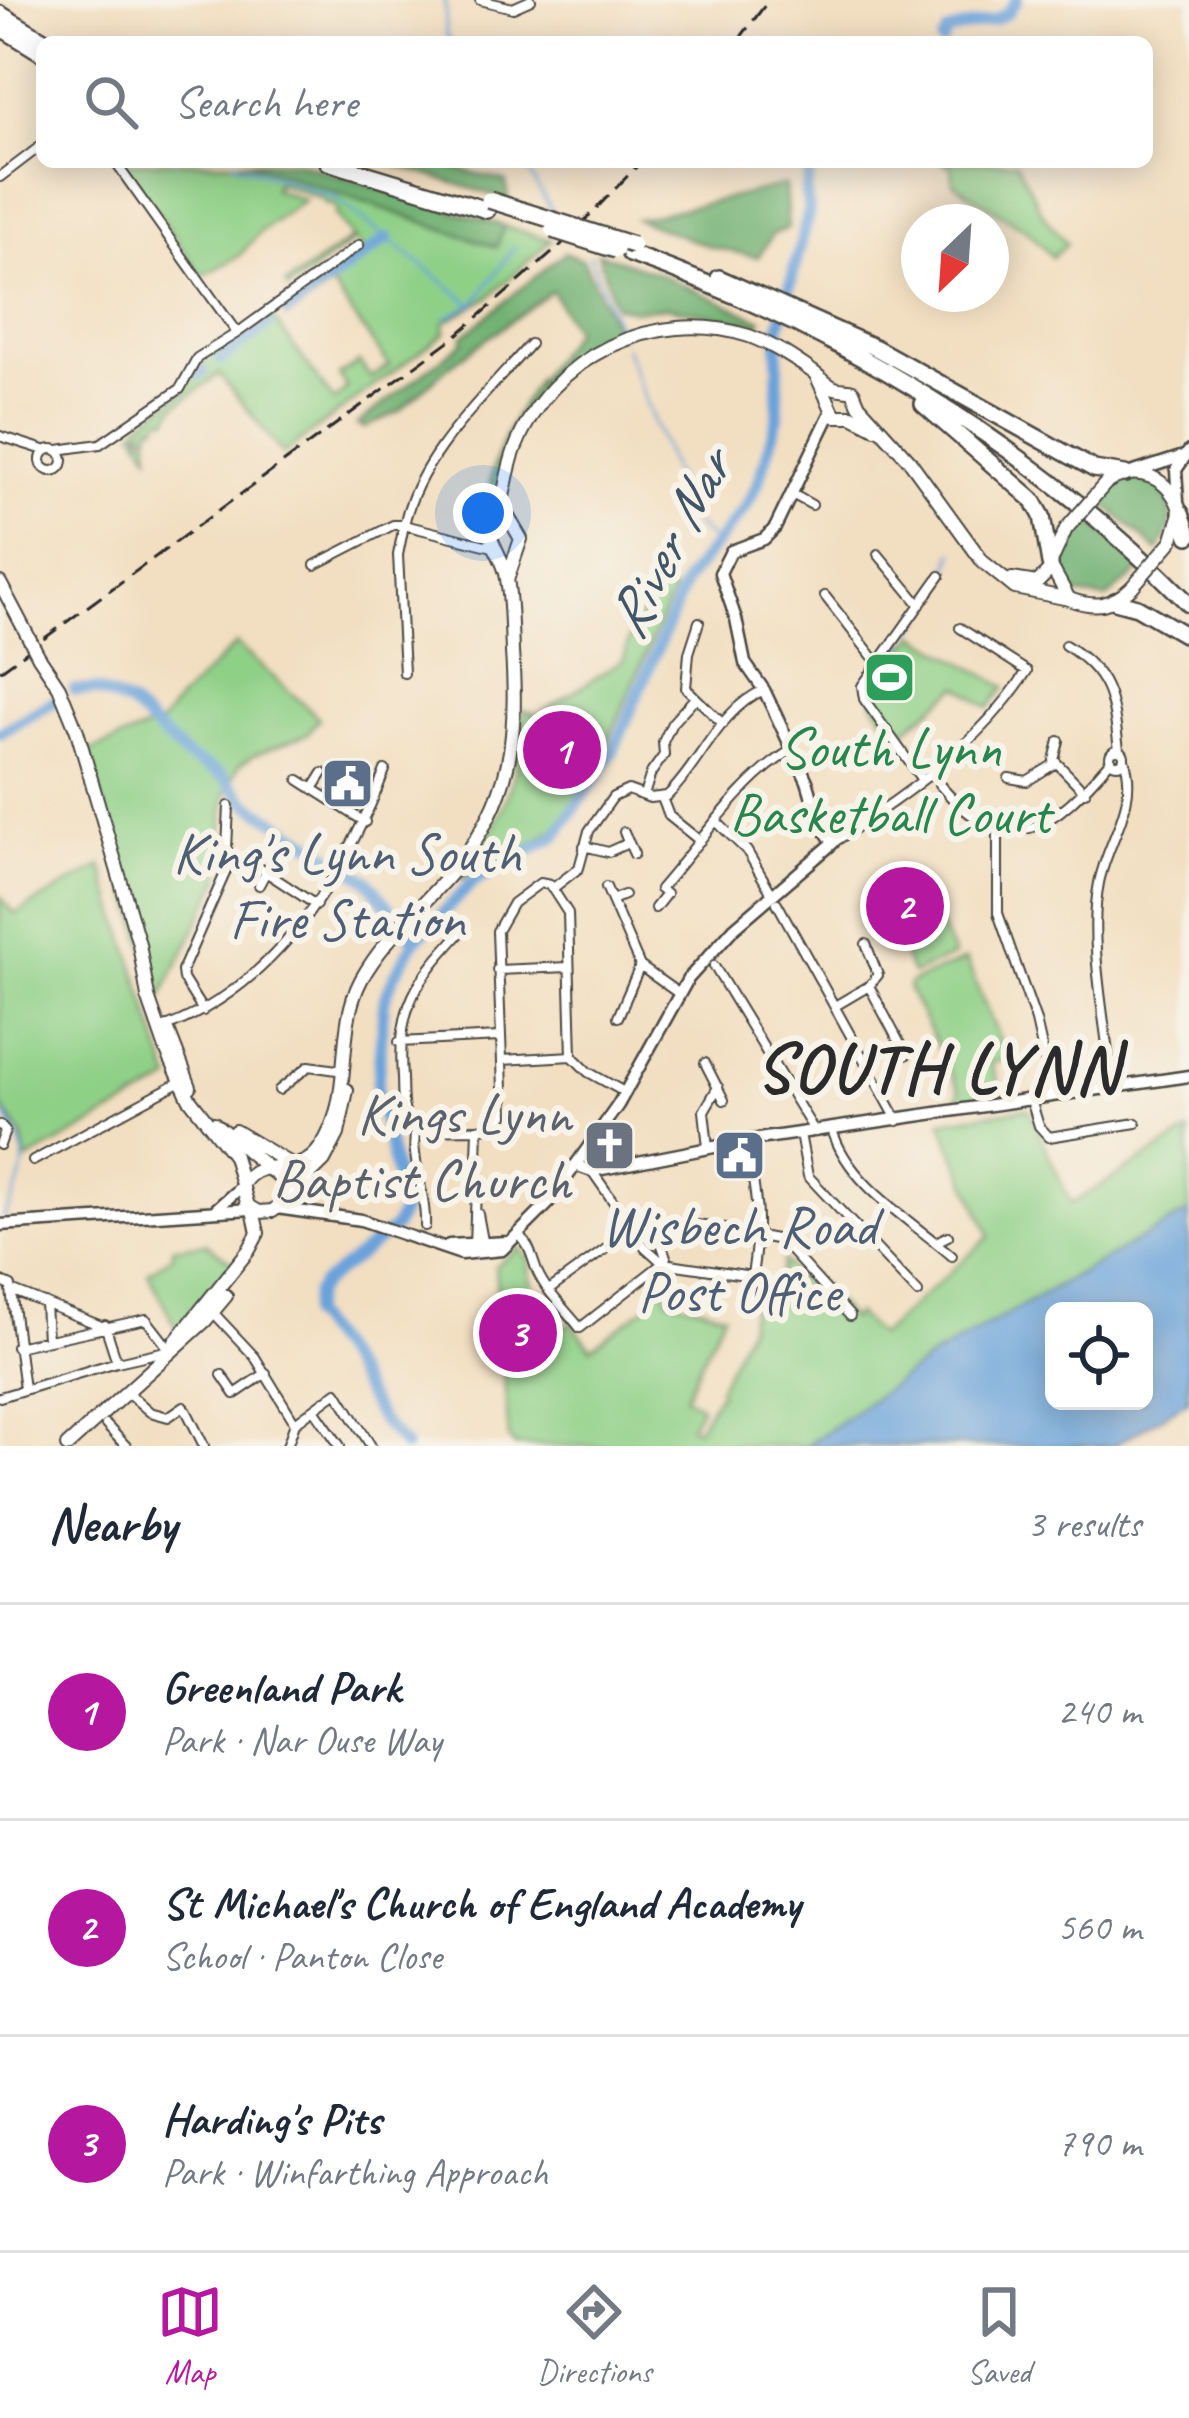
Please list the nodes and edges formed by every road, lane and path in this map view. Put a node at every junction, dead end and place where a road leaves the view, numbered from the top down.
1 (480, 0) edge
2 (531, 0) edge
3 (0, 14) edge
4 (5, 32) edge
5 (36, 43) edge
6 (36, 46) edge
7 (36, 150) edge
8 (119, 168) edge
9 (350, 168) edge
10 (377, 168) edge
11 (0, 177) edge
12 (488, 205) junction
13 (359, 245) dead end
14 (752, 298) junction
15 (812, 319) junction
16 (237, 333) junction
17 (822, 338) junction
18 (530, 344) dead end
19 (842, 407) junction
20 (0, 436) edge
21 (30, 449) junction
22 (82, 450) junction
23 (46, 451) junction
24 (58, 451) junction
25 (1186, 454) edge
26 (41, 461) junction
27 (62, 463) junction
28 (1128, 473) junction
29 (792, 494) junction
30 (812, 505) dead end
31 (1180, 509) junction
32 (409, 526) junction
33 (500, 528) junction
34 (1181, 538) edge
35 (472, 539) junction
36 (503, 551) junction
37 (878, 554) dead end
38 (315, 566) dead end
39 (1051, 566) junction
40 (994, 572) junction
41 (940, 576) dead end
42 (0, 583) edge
43 (1189, 589) edge
44 (825, 596) dead end
45 (1069, 599) junction
46 (1115, 602) junction
47 (1189, 604) edge
48 (920, 605) junction
49 (699, 622) dead end
50 (960, 628) dead end
51 (1189, 637) edge
52 (1071, 645) dead end
53 (876, 661) junction
54 (404, 673) dead end
55 (764, 690) junction
56 (694, 698) junction
57 (723, 724) junction
58 (1059, 741) dead end
59 (792, 750) junction
60 (1122, 755) junction
61 (1056, 763) junction
62 (385, 770) dead end
63 (323, 773) dead end
64 (1009, 778) dead end
65 (299, 780) dead end
66 (922, 780) junction
67 (940, 784) dead end
68 (313, 789) junction
69 (1085, 792) junction
70 (644, 796) junction
71 (662, 798) junction
72 (229, 806) dead end
73 (365, 821) junction
74 (717, 822) junction
75 (998, 830) junction
76 (624, 832) dead end
77 (700, 841) junction
78 (628, 843) junction
79 (833, 843) junction
80 (584, 847) junction
81 (634, 854) dead end
82 (255, 866) dead end
83 (266, 872) junction
84 (259, 885) dead end
85 (606, 887) dead end
86 (552, 889) junction
87 (624, 895) dead end
88 (775, 898) junction
89 (612, 900) junction
90 (316, 905) junction
91 (655, 908) dead end
92 (464, 929) dead end
93 (866, 944) dead end
94 (640, 966) junction
95 (714, 966) dead end
96 (569, 967) junction
97 (497, 970) junction
98 (868, 986) junction
99 (678, 993) junction
100 (835, 1006) junction
101 (203, 1011) junction
102 (618, 1017) dead end
103 (163, 1028) junction
104 (500, 1037) junction
105 (399, 1042) junction
106 (906, 1055) dead end
107 (572, 1056) junction
108 (502, 1060) junction
109 (705, 1064) dead end
110 (345, 1071) junction
111 (1189, 1076) edge
112 (183, 1080) junction
113 (718, 1087) junction
114 (1112, 1088) junction
115 (279, 1090) dead end
116 (626, 1093) junction
117 (1053, 1097) junction
118 (724, 1100) dead end
119 (1031, 1100) junction
120 (202, 1109) junction
121 (898, 1121) junction
122 (1136, 1123) dead end
123 (0, 1125) edge
124 (478, 1129) junction
125 (416, 1130) junction
126 (832, 1130) junction
127 (815, 1132) junction
128 (800, 1134) junction
129 (745, 1141) junction
130 (0, 1144) edge
131 (708, 1148) junction
132 (33, 1161) dead end
133 (297, 1166) junction
134 (575, 1166) junction
135 (592, 1171) junction
136 (242, 1185) junction
137 (278, 1185) junction
138 (213, 1210) junction
139 (252, 1210) junction
140 (322, 1213) junction
141 (0, 1225) edge
142 (671, 1225) junction
143 (425, 1226) dead end
144 (632, 1230) junction
145 (759, 1235) junction
146 (947, 1236) dead end
147 (515, 1238) junction
148 (936, 1242) junction
149 (440, 1246) junction
150 (479, 1246) junction
151 (952, 1256) dead end
152 (663, 1263) junction
153 (752, 1276) junction
154 (0, 1281) edge
155 (11, 1290) junction
156 (549, 1290) junction
157 (918, 1293) dead end
158 (748, 1300) dead end
159 (45, 1303) junction
160 (210, 1309) junction
161 (850, 1316) dead end
162 (103, 1325) junction
163 (46, 1340) junction
164 (16, 1347) junction
165 (170, 1350) junction
166 (117, 1362) junction
167 (266, 1372) junction
168 (222, 1375) dead end
169 (24, 1389) junction
170 (125, 1391) junction
171 (0, 1397) edge
172 (314, 1409) junction
173 (295, 1423) junction
174 (106, 1424) dead end
175 (67, 1446) edge
176 (127, 1446) edge
177 (204, 1446) edge
178 (286, 1446) edge
179 (340, 1446) edge
180 (371, 1446) edge

1 - 2 street
3 - 5 highway
4 - 6 highway
7 - 11 street
8 - 16 street
9 - 12 highway
10 - 12 highway
12 - 14 highway, bridge
13 - 16 street
14 - 15 highway
14 - 17 highway
15 - 28 highway
15 - 43 highway
16 - 22 street
17 - 39 highway
17 - 47 highway
18 - 32 street
19 - 29 street
19 - 33 main road
19 - 40 main road
20 - 21 street
21 - 23 street
21 - 26 street
22 - 24 street
22 - 27 street
23 - 24 street
23 - 26 street
24 - 27 street
25 - 28 street
25 - 31 street
26 - 27 street
28 - 31 main road
28 - 39 main road, bridge
29 - 30 street
29 - 55 street
31 - 34 highway
32 - 35 street
32 - 38 street
32 - 54 street
33 - 35 street
33 - 36 main road
33 - 36 main road
34 - 46 main road, bridge
35 - 36 street
36 - 110 main road
37 - 48 street
39 - 40 main road
39 - 45 main road
40 - 45 main road
41 - 48 street
42 - 103 main road, bridge
44 - 53 street
45 - 46 main road
46 - 51 highway
48 - 53 street
49 - 56 street
50 - 66 street
52 - 60 street
53 - 66 street
55 - 57 street
55 - 59 street
56 - 57 street
56 - 70 street
57 - 71 street
58 - 61 street
59 - 74 street
59 - 79 street
60 - 69 street
60 - 114 street
61 - 64 street
61 - 69 street
62 - 73 street
63 - 68 street
65 - 68 street
66 - 79 street
67 - 75 street
68 - 73 street
69 - 75 street
70 - 71 street
70 - 80 street
71 - 77 street
72 - 101 street
73 - 90 street
74 - 77 street
74 - 88 street
75 - 117 street
76 - 78 street
77 - 91 street
78 - 80 street
78 - 81 street
79 - 88 street
80 - 86 street
82 - 83 street
83 - 84 street
83 - 90 street
85 - 89 street
86 - 96 street
86 - 97 street
87 - 89 street
88 - 99 street
88 - 100 street
89 - 94 street
90 - 101 street
92 - 105 street
93 - 98 street
94 - 99 street
94 - 102 street
95 - 127 street
96 - 97 street
96 - 107 street
97 - 104 street
98 - 100 street
98 - 106 street
99 - 116 street
100 - 121 street
101 - 103 street
103 - 112 main road
104 - 105 street
104 - 108 street
105 - 125 street
107 - 108 street
107 - 116 street
108 - 124 street
109 - 113 street
110 - 115 street
110 - 133 main road
110 - 137 main road
111 - 114 street
112 - 120 main road
112 - 132 street
112 - 136 main road
113 - 118 street
113 - 131 street
114 - 117 street
116 - 134 street
117 - 119 street
119 - 121 street
119 - 122 street
120 - 133 main road
120 - 137 main road
121 - 126 street
123 - 130 street
124 - 125 street
124 - 150 street
125 - 143 street
126 - 127 street
126 - 148 street
127 - 128 street
128 - 129 street
128 - 157 street
129 - 131 street
129 - 145 street
131 - 135 street
133 - 137 main road
134 - 135 street
134 - 147 street
135 - 144 street
136 - 137 main road
136 - 138 street
136 - 139 main road
137 - 139 main road
137 - 140 street
137 - 140 street
137 - 160 main road
138 - 139 street
138 - 141 street
139 - 160 main road
140 - 149 street
142 - 144 street
142 - 145 street
142 - 152 street
144 - 152 street
144 - 156 street
145 - 153 street
145 - 161 street
146 - 148 street
147 - 149 street
147 - 150 street
147 - 156 street
148 - 151 street
149 - 150 street
152 - 153 street
152 - 156 street
153 - 158 street
154 - 155 street
155 - 159 street
155 - 164 street
159 - 162 street
159 - 163 street
160 - 165 main road
160 - 167 street
162 - 163 street
162 - 165 street
162 - 166 street
163 - 164 street
164 - 169 street
165 - 166 street
165 - 170 main road
166 - 169 street
167 - 168 street
167 - 173 street
169 - 171 street
170 - 175 main road
170 - 177 street
172 - 173 street
172 - 179 street
172 - 180 street
173 - 178 street
174 - 176 street

